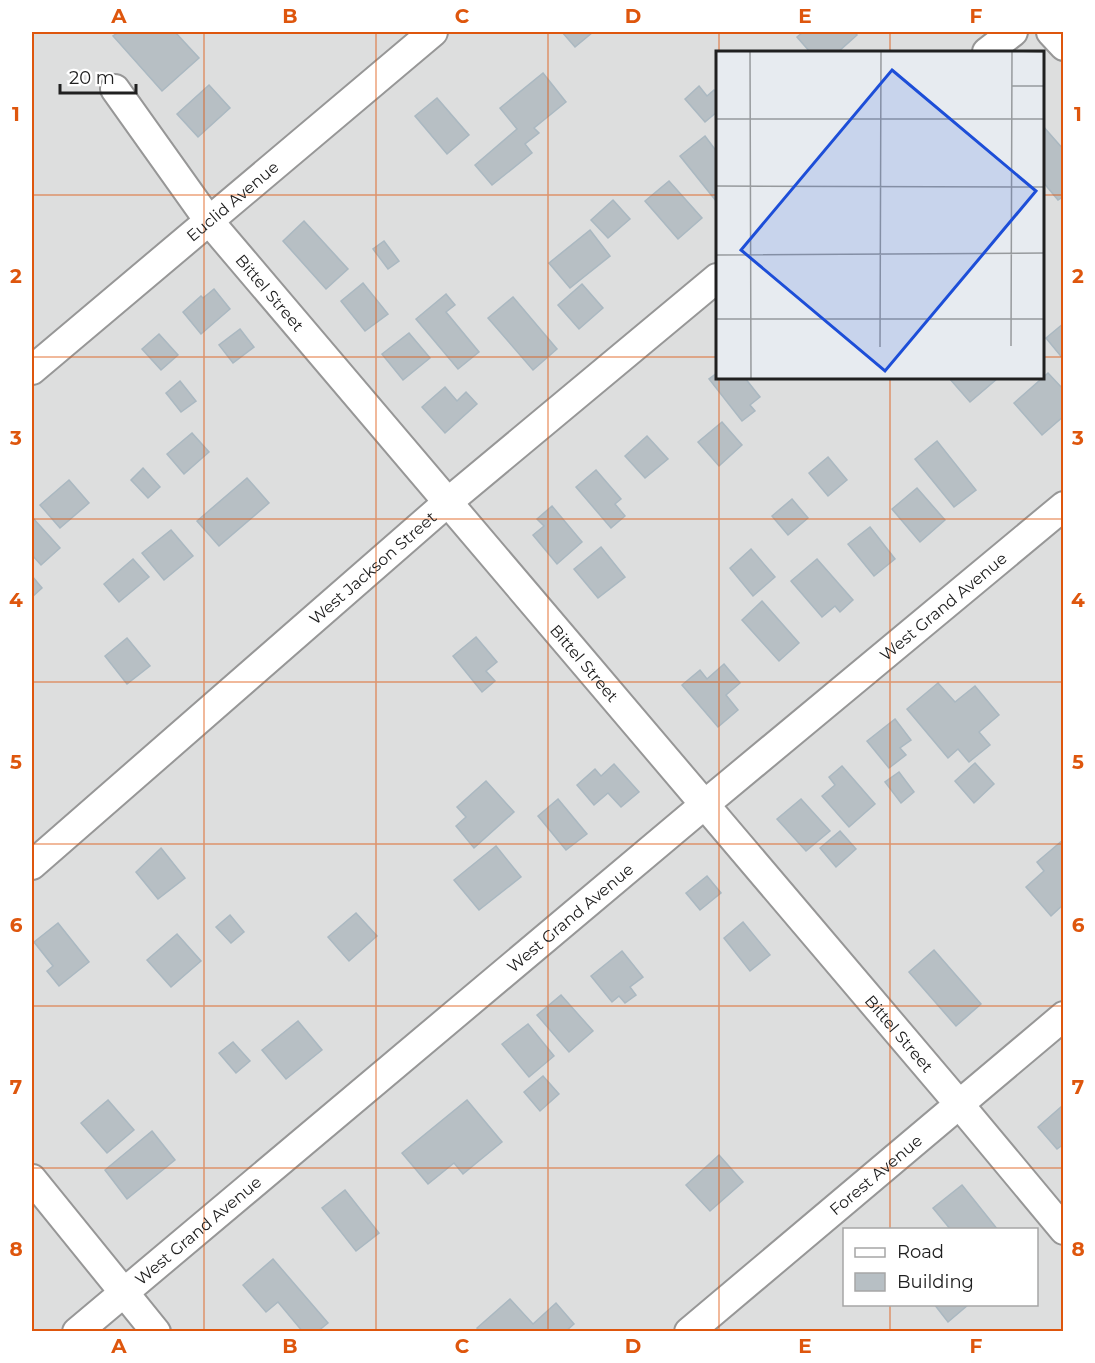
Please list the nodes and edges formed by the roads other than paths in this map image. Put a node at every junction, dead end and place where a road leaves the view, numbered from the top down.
1 (433, 32) edge
2 (1013, 32) edge
3 (1052, 32) edge
4 (1064, 46) edge
5 (988, 51) edge
6 (115, 89) dead end
7 (209, 221) junction
8 (716, 279) edge
9 (32, 370) edge
10 (448, 502) junction
11 (1064, 506) edge
12 (704, 805) junction
13 (32, 865) edge
14 (1064, 1016) edge
15 (959, 1104) junction
16 (32, 1179) edge
17 (1064, 1230) edge
18 (124, 1293) junction
19 (77, 1332) edge
20 (156, 1332) edge
21 (688, 1332) edge

1 - 7 street, Euclid Avenue
2 - 5 street
3 - 4 street
6 - 7 street, Bittel Street
7 - 9 street, Euclid Avenue
7 - 10 street, Bittel Street
8 - 10 street, West Jackson Street
10 - 12 street, Bittel Street
10 - 13 street, West Jackson Street
11 - 12 street, West Grand Avenue
12 - 15 street, Bittel Street
12 - 18 street, West Grand Avenue
14 - 15 street, Forest Avenue
15 - 17 street, Bittel Street
15 - 21 street, Forest Avenue
16 - 18 street
18 - 19 street, West Grand Avenue
18 - 20 street

